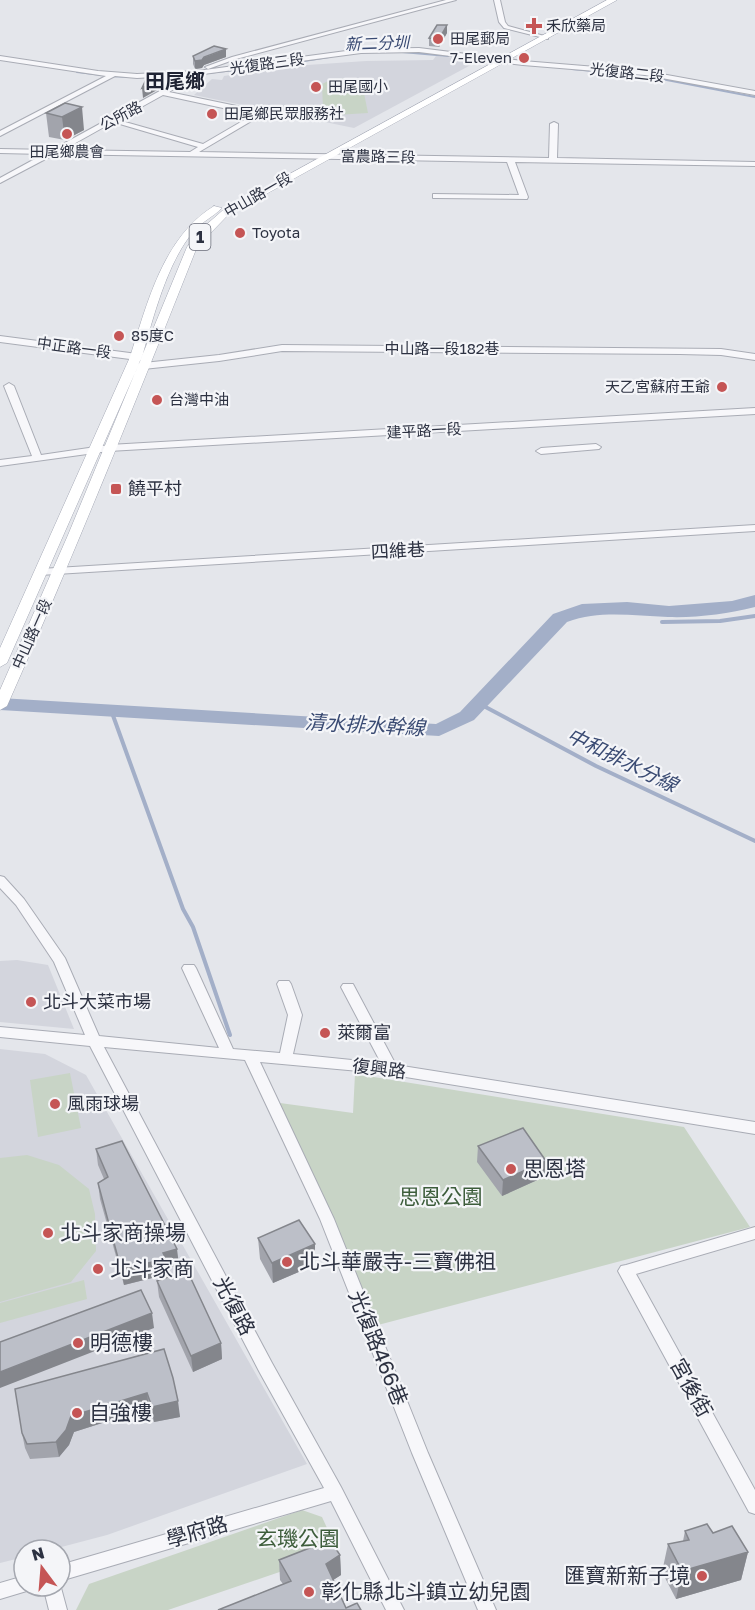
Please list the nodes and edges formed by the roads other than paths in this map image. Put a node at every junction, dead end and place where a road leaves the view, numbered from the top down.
1 (453, 0) edge
2 (497, 0) edge
3 (602, 0) edge
4 (613, 0) edge
5 (542, 37) junction
6 (0, 58) edge
7 (498, 59) junction
8 (197, 73) junction
9 (112, 75) junction
10 (164, 93) junction
11 (755, 93) edge
12 (112, 120) junction
13 (554, 124) dead end
14 (0, 134) edge
15 (203, 146) junction
16 (0, 151) edge
17 (56, 151) junction
18 (192, 153) junction
19 (310, 155) junction
20 (328, 156) junction
21 (510, 160) junction
22 (553, 161) junction
23 (755, 164) edge
24 (0, 180) edge
25 (436, 196) dead end
26 (0, 339) edge
27 (755, 357) edge
28 (133, 362) junction
29 (145, 363) junction
30 (9, 386) dead end
31 (755, 411) edge
32 (596, 447) dead end
33 (109, 448) junction
34 (94, 450) junction
35 (541, 450) dead end
36 (37, 457) junction
37 (0, 463) edge
38 (755, 528) edge
39 (59, 571) junction
40 (40, 572) junction
41 (0, 663) edge
42 (0, 706) edge
43 (0, 880) edge
44 (189, 968) dead end
45 (284, 984) dead end
46 (348, 987) dead end
47 (0, 1032) edge
48 (95, 1042) junction
49 (229, 1054) junction
50 (250, 1056) junction
51 (285, 1060) junction
52 (392, 1070) junction
53 (755, 1128) edge
54 (755, 1233) edge
55 (335, 1492) junction
56 (755, 1506) edge
57 (72, 1569) edge
58 (395, 1610) edge
59 (487, 1610) edge

1 - 8 street, 公所路
2 - 5 street
3 - 5 main road, 中山路一段 / 1
4 - 5 main road, 中山路一段 / 1
5 - 7 main road, 中山路一段 / 1
6 - 9 street, 光復路三段
7 - 8 street, 光復路三段
7 - 11 street, 光復路二段
7 - 19 main road, 中山路一段 / 1
7 - 20 main road, 中山路一段 / 1
8 - 9 street, 光復路三段
8 - 10 street, 公所路
9 - 14 street
10 - 12 street, 公所路
10 - 15 street
12 - 15 street
12 - 17 street, 公所路
13 - 22 street
15 - 18 street
16 - 17 street, 富農路三段
17 - 18 street, 富農路三段
17 - 24 street, 公所路
18 - 19 street, 富農路三段
19 - 20 street, 富農路三段
19 - 28 main road, 中山路一段 / 1
20 - 21 street, 富農路三段
20 - 29 main road, 中山路一段 / 1
21 - 22 street, 富農路三段
21 - 25 street
22 - 23 street, 富農路三段
26 - 28 street, 中正路一段
27 - 29 street, 中山路一段182巷
28 - 29 street, 中山路一段182巷
28 - 34 main road, 中山路一段 / 1
29 - 33 main road, 中山路一段 / 1
30 - 36 street
31 - 33 street, 建平路一段
32 - 35 street
33 - 34 street, 建平路一段
33 - 39 main road, 中山路一段 / 1
34 - 36 street, 建平路一段
34 - 40 main road, 中山路一段 / 1
36 - 37 street, 建平路一段
38 - 39 street, 四維巷
39 - 40 street, 四維巷
39 - 42 main road, 中山路一段 / 1
40 - 41 main road, 中山路一段 / 1
43 - 48 street, 光復路
44 - 49 street
45 - 51 street
46 - 52 street
47 - 48 street, 復興路
48 - 49 street, 復興路
48 - 55 street, 光復路
49 - 50 street, 復興路
50 - 51 street, 復興路
50 - 59 street, 光復路466巷
51 - 52 street, 復興路
52 - 53 street, 復興路
54 - 56 street, 宮後街
55 - 57 street, 學府路
55 - 58 street, 光復路

